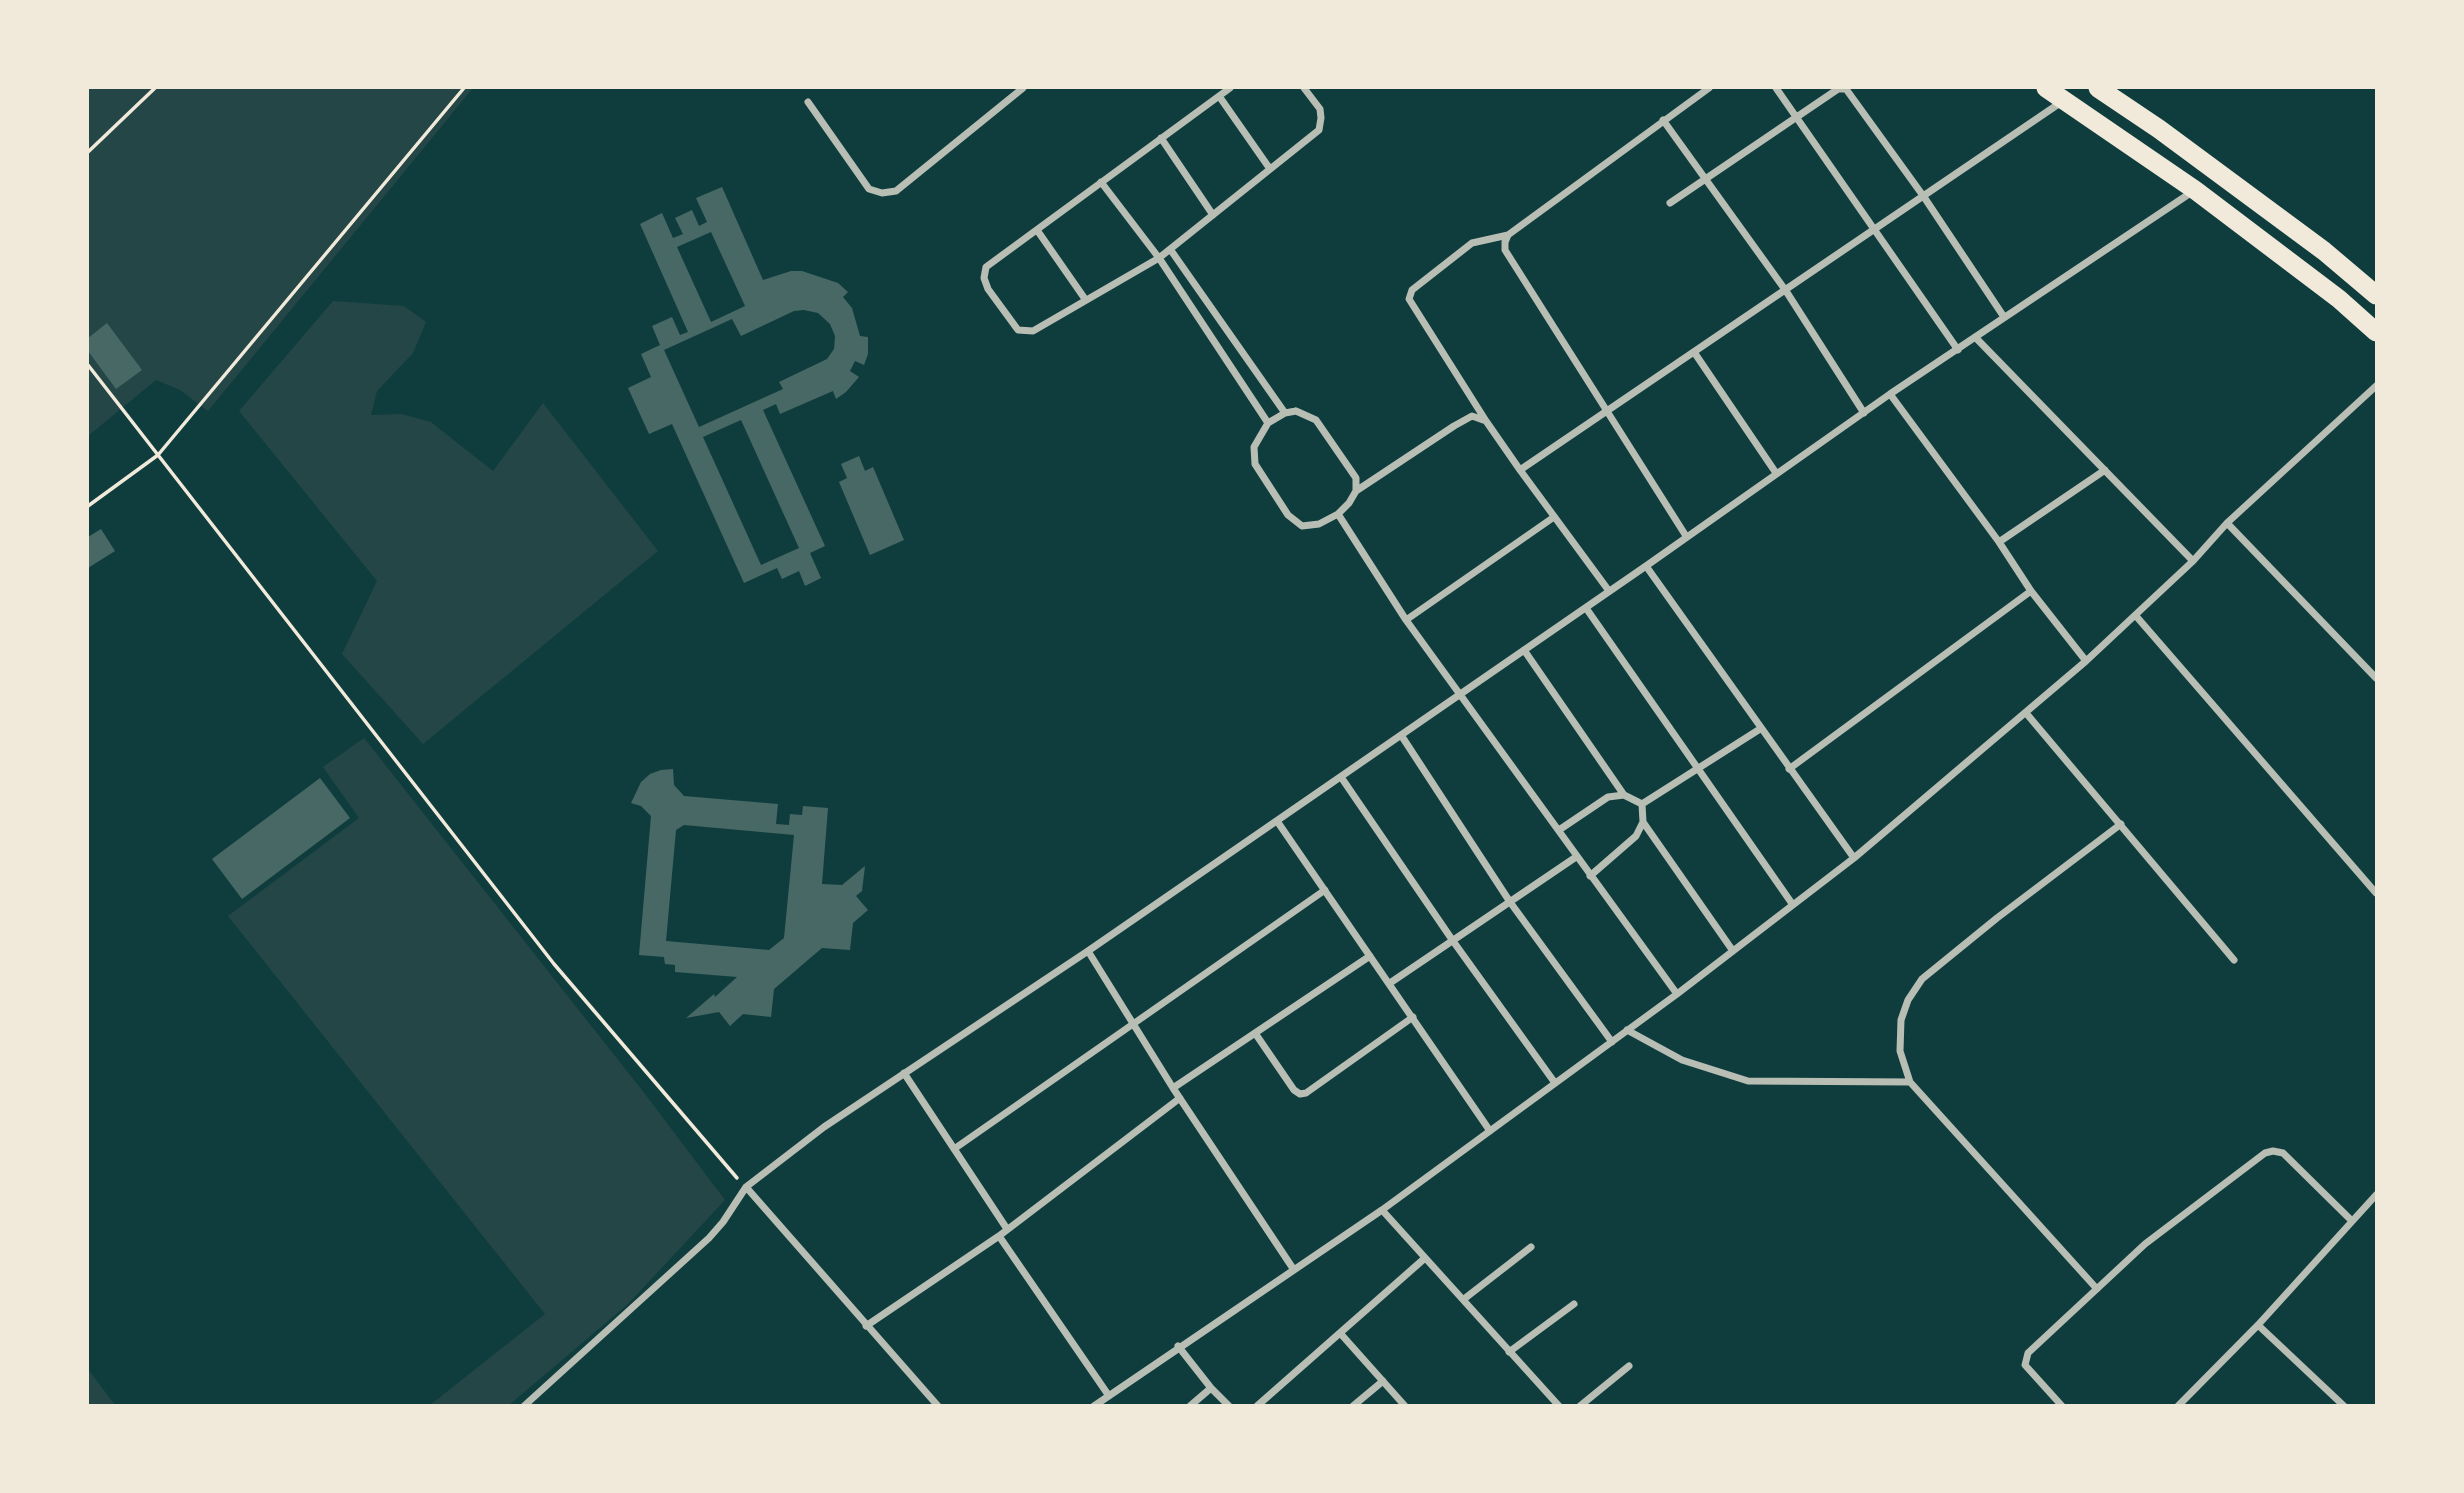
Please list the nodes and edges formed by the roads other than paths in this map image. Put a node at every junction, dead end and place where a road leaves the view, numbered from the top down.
1 (1023, 88) edge
2 (1230, 88) edge
3 (1304, 88) edge
4 (1709, 88) edge
5 (1776, 88) edge
6 (2046, 88) edge
7 (2098, 88) edge
8 (1219, 96) junction
9 (2064, 101) junction
10 (808, 102) dead end
11 (1796, 117) junction
12 (1663, 120) junction
13 (1161, 138) junction
14 (1270, 169) junction
15 (1705, 178) junction
16 (1101, 182) junction
17 (2195, 190) junction
18 (1924, 197) junction
19 (1670, 203) dead end
20 (1213, 215) junction
21 (1037, 230) junction
22 (1874, 232) junction
23 (1508, 234) junction
24 (1170, 249) junction
25 (1159, 258) junction
26 (1786, 291) junction
27 (2376, 295) edge
28 (1085, 299) junction
29 (2004, 317) junction
30 (2376, 331) edge
31 (1975, 337) junction
32 (1958, 350) junction
33 (1694, 352) junction
34 (2376, 386) edge
35 (1890, 394) junction
36 (1606, 410) junction
37 (1285, 413) junction
38 (1864, 413) junction
39 (1486, 421) junction
40 (1268, 424) junction
41 (1520, 470) junction
42 (2105, 470) junction
43 (1776, 474) junction
44 (1356, 491) junction
45 (1338, 514) junction
46 (1554, 517) junction
47 (2227, 523) junction
48 (1686, 536) junction
49 (2000, 542) junction
50 (2193, 561) junction
51 (1646, 566) junction
52 (2031, 591) junction
53 (1609, 592) junction
54 (1586, 608) junction
55 (2136, 615) junction
56 (1406, 620) junction
57 (1524, 650) junction
58 (2087, 661) junction
59 (2376, 678) edge
60 (1460, 695) junction
61 (2026, 713) junction
62 (1760, 729) junction
63 (1401, 736) junction
64 (1789, 769) junction
65 (1699, 770) junction
66 (1341, 777) junction
67 (1625, 795) junction
68 (1642, 804) junction
69 (1277, 821) junction
70 (1643, 822) junction
71 (2120, 824) junction
72 (1559, 830) junction
73 (1576, 857) junction
74 (1854, 858) junction
75 (1590, 876) junction
76 (1325, 890) junction
77 (2376, 893) edge
78 (1510, 902) junction
79 (1793, 905) junction
80 (1452, 941) junction
81 (1088, 951) junction
82 (1733, 951) junction
83 (1370, 956) junction
84 (2234, 960) dead end
85 (1390, 983) junction
86 (1677, 994) junction
87 (1412, 1017) junction
88 (1134, 1024) junction
89 (1628, 1030) junction
90 (1255, 1033) junction
91 (1612, 1042) junction
92 (904, 1073) junction
93 (1910, 1082) junction
94 (1555, 1083) junction
95 (1173, 1088) junction
96 (1180, 1098) junction
97 (1490, 1131) junction
98 (954, 1149) junction
99 (746, 1187) junction
100 (2376, 1195) edge
101 (1382, 1210) junction
102 (2351, 1220) junction
103 (1007, 1229) junction
104 (999, 1236) junction
105 (1531, 1247) dead end
106 (1425, 1258) junction
107 (1294, 1270) junction
108 (2096, 1289) junction
109 (1464, 1299) junction
110 (1574, 1304) dead end
111 (2258, 1325) junction
112 (866, 1326) junction
113 (1339, 1333) junction
114 (1178, 1346) junction
115 (1508, 1352) junction
116 (1629, 1366) dead end
117 (1383, 1381) junction
118 (1211, 1388) junction
119 (1109, 1396) junction
120 (524, 1405) edge
121 (938, 1405) edge
122 (1094, 1405) edge
123 (1190, 1405) edge
124 (1229, 1405) edge
125 (1257, 1405) edge
126 (1353, 1405) edge
127 (1405, 1405) edge
128 (1559, 1405) edge
129 (1580, 1405) edge
130 (2063, 1405) edge
131 (2178, 1405) edge
132 (2344, 1405) edge

1 - 10 street
2 - 8 street
3 - 14 street
4 - 12 street
5 - 11 street
6 - 9 highway
7 - 27 highway
8 - 13 street
8 - 14 street
9 - 17 highway
9 - 18 street
11 - 15 street
11 - 18 street
11 - 22 street
12 - 15 street
12 - 23 street
13 - 16 street
13 - 20 street
14 - 20 street
15 - 19 street
15 - 26 street
16 - 21 street
16 - 25 street
17 - 29 street
17 - 30 highway
18 - 22 street
18 - 29 street
20 - 24 street
21 - 28 street
21 - 28 street
22 - 26 street
22 - 32 street
23 - 36 street
23 - 39 street
24 - 25 street
24 - 37 street
25 - 28 street
25 - 40 street
26 - 33 street
26 - 38 street
29 - 31 street
31 - 32 street
31 - 42 street
32 - 35 street
33 - 36 street
33 - 43 street
34 - 47 street
35 - 38 street
35 - 49 street
36 - 41 street
36 - 48 street
37 - 40 street
37 - 44 street
38 - 43 street
39 - 41 street
39 - 44 street
40 - 45 street
41 - 46 street
42 - 49 street
42 - 50 street
43 - 48 street
44 - 45 street
45 - 56 street
46 - 53 street
46 - 56 street
47 - 50 street
47 - 59 street
48 - 51 street
49 - 52 street
50 - 55 street
51 - 53 street
51 - 62 street
52 - 58 street
52 - 64 street
53 - 54 street
54 - 57 street
54 - 65 street
55 - 58 street
55 - 77 street
56 - 60 street
57 - 60 street
57 - 67 street
58 - 61 street
60 - 63 street
60 - 72 street
61 - 71 street
61 - 74 street
62 - 64 street
62 - 65 street
63 - 66 street
63 - 78 street
64 - 74 street
65 - 68 street
65 - 79 street
66 - 69 street
66 - 80 street
67 - 68 street
67 - 72 street
68 - 70 street
69 - 76 street
69 - 81 street
70 - 75 street
70 - 82 street
71 - 84 street
71 - 93 street
72 - 73 street
73 - 75 street
73 - 78 street
74 - 79 street
75 - 86 street
76 - 83 street
76 - 88 street
78 - 80 street
78 - 91 street
79 - 82 street
80 - 85 street
80 - 94 street
81 - 88 street
81 - 92 street
82 - 86 street
83 - 85 street
83 - 90 street
85 - 87 street
86 - 89 street
87 - 90 street
87 - 97 street
88 - 95 street
88 - 98 street
89 - 91 street
89 - 93 street
90 - 95 street
91 - 94 street
92 - 98 street
92 - 99 street
93 - 108 street
94 - 97 street
95 - 96 street
96 - 103 street
96 - 107 street
97 - 101 street
98 - 103 street
99 - 112 street
99 - 120 street
100 - 102 street
101 - 106 street
101 - 107 street
102 - 108 street
102 - 111 street
103 - 104 street
104 - 112 street
104 - 119 street
105 - 109 street
106 - 109 street
106 - 113 street
107 - 114 street
108 - 130 street
109 - 115 street
110 - 115 street
111 - 131 street
111 - 132 street
112 - 121 street
113 - 117 street
113 - 125 street
114 - 118 street
114 - 119 street
115 - 128 street
116 - 129 street
117 - 126 street
117 - 127 street
118 - 123 street
118 - 124 street
119 - 122 street

